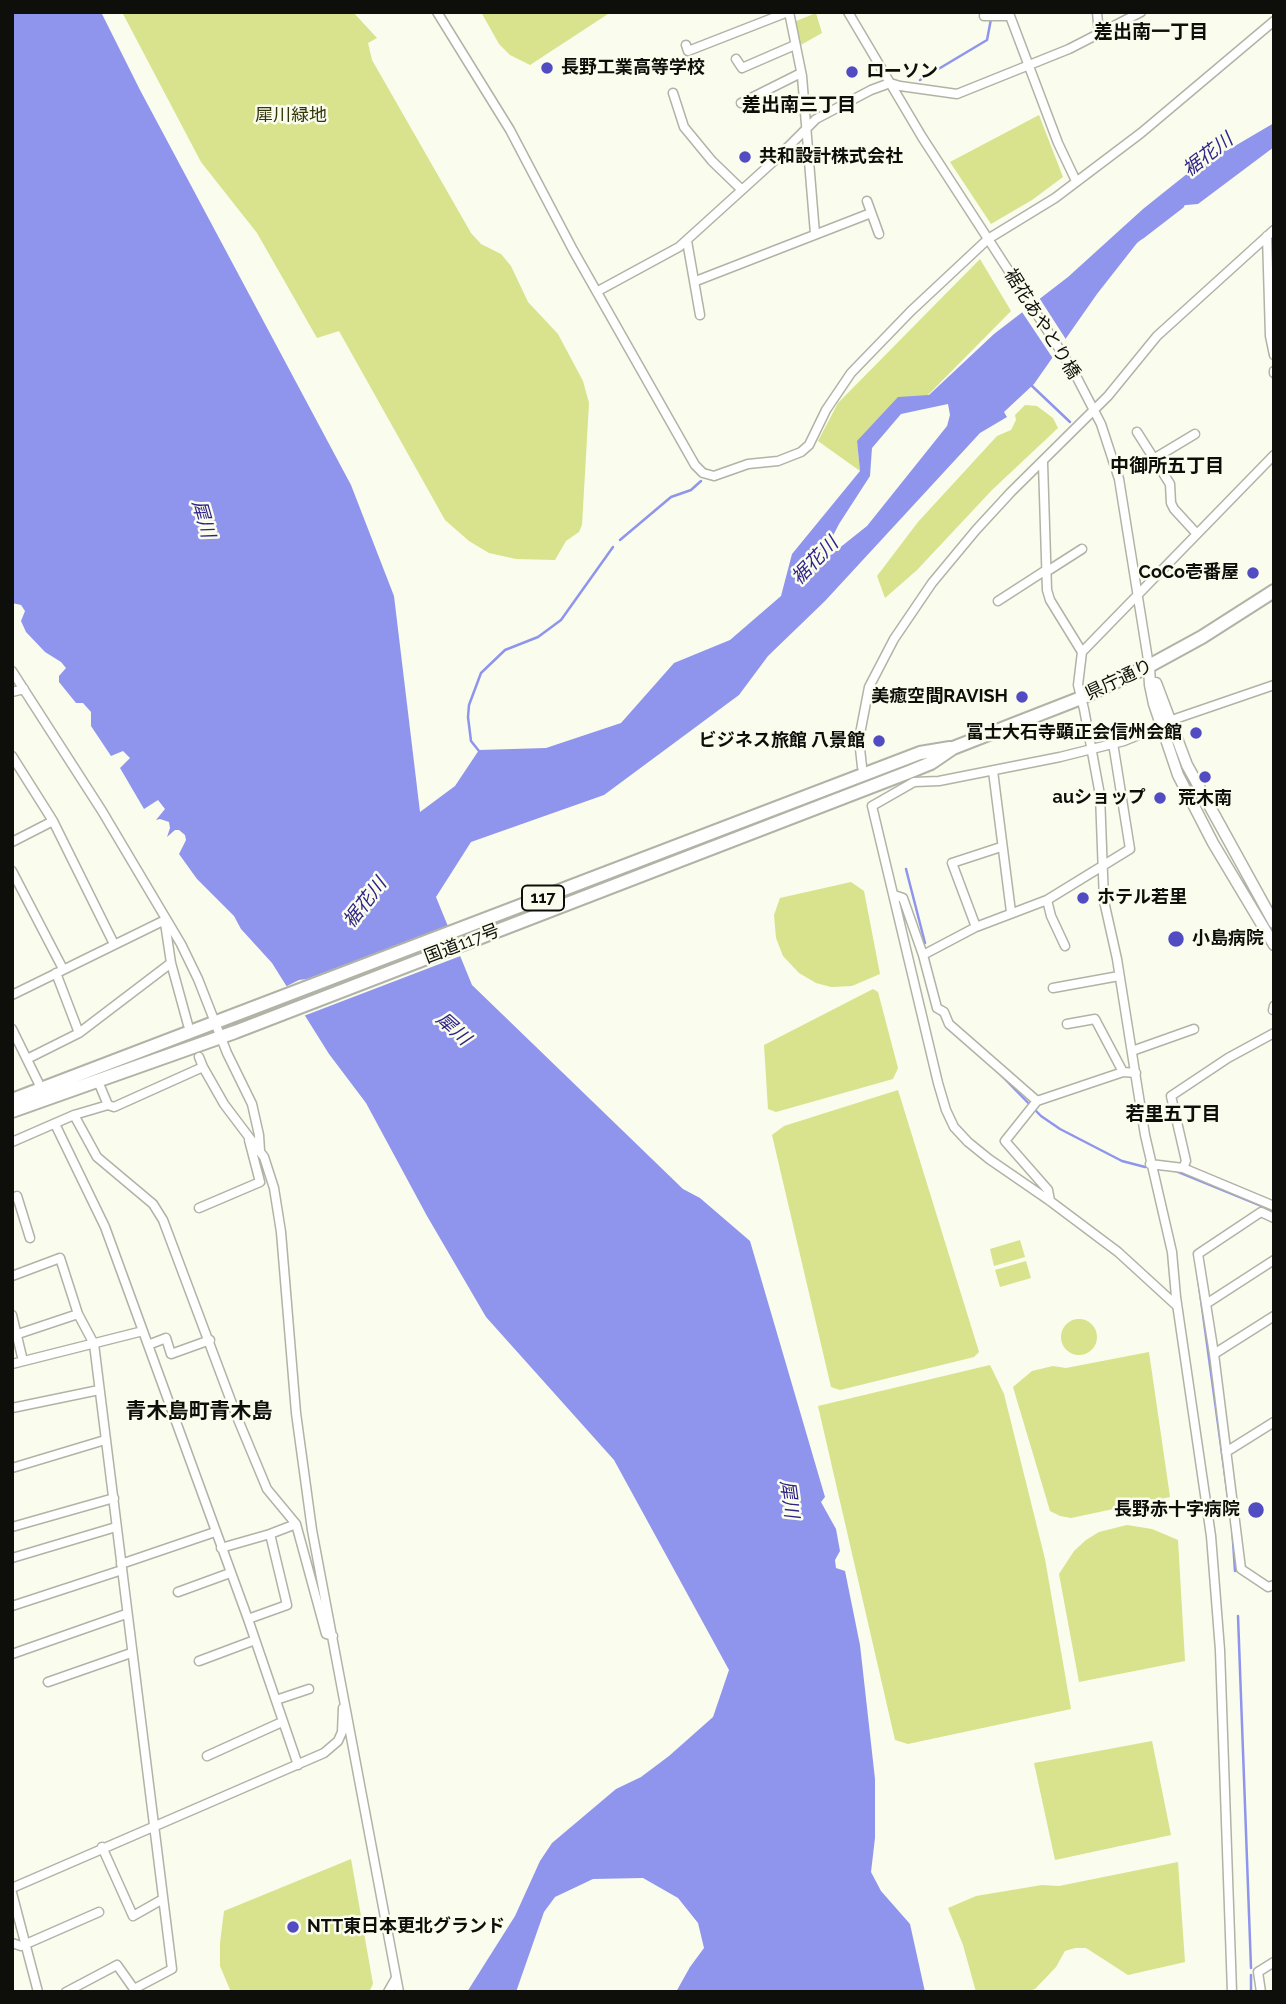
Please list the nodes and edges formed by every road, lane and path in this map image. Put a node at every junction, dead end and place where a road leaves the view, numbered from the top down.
1 (437, 12) edge
2 (789, 12) edge
3 (848, 12) edge
4 (1097, 12) edge
5 (1141, 12) edge
6 (989, 17) dead end
7 (1274, 21) edge
8 (1099, 34) junction
9 (795, 45) junction
10 (688, 52) dead end
11 (736, 59) dead end
12 (1028, 67) junction
13 (801, 73) junction
14 (890, 83) junction
15 (673, 93) dead end
16 (741, 103) dead end
17 (807, 130) junction
18 (1076, 181) junction
19 (741, 189) junction
20 (867, 201) dead end
21 (871, 213) junction
22 (1270, 233) edge
23 (816, 234) junction
24 (879, 234) dead end
25 (687, 241) junction
26 (990, 242) junction
27 (696, 281) junction
28 (598, 292) junction
29 (700, 315) dead end
30 (1274, 355) edge
31 (1092, 407) junction
32 (1138, 432) dead end
33 (1195, 434) dead end
34 (1274, 455) edge
35 (1155, 457) junction
36 (1043, 463) junction
37 (1196, 534) junction
38 (1082, 549) dead end
39 (1046, 571) junction
40 (1274, 591) edge
41 (1138, 595) junction
42 (998, 601) dead end
43 (1082, 652) junction
44 (1149, 666) junction
45 (12, 671) edge
46 (1274, 685) edge
47 (24, 689) junction
48 (12, 692) edge
49 (1081, 698) junction
50 (1165, 724) junction
51 (1113, 743) junction
52 (1091, 748) junction
53 (12, 756) edge
54 (909, 771) junction
55 (992, 771) junction
56 (859, 779) junction
57 (53, 821) junction
58 (12, 842) edge
59 (1001, 848) junction
60 (1101, 867) junction
61 (12, 871) edge
62 (894, 895) junction
63 (1047, 900) junction
64 (1011, 912) junction
65 (165, 920) junction
66 (1274, 923) edge
67 (976, 927) junction
68 (1273, 940) edge
69 (114, 944) junction
70 (1065, 946) dead end
71 (923, 954) junction
72 (171, 962) junction
73 (59, 971) junction
74 (1119, 975) junction
75 (1053, 988) dead end
76 (12, 995) edge
77 (222, 1020) junction
78 (1068, 1024) dead end
79 (188, 1025) dead end
80 (12, 1029) edge
81 (1194, 1029) dead end
82 (79, 1033) junction
83 (1274, 1033) edge
84 (221, 1037) junction
85 (1132, 1051) junction
86 (199, 1057) dead end
87 (27, 1059) junction
88 (203, 1067) junction
89 (1123, 1072) junction
90 (1136, 1073) junction
91 (97, 1079) junction
92 (41, 1088) junction
93 (12, 1100) edge
94 (108, 1105) junction
95 (1034, 1105) junction
96 (12, 1111) edge
97 (74, 1115) junction
98 (55, 1124) junction
99 (248, 1134) junction
100 (12, 1142) edge
101 (260, 1151) junction
102 (1150, 1164) junction
103 (1183, 1168) junction
104 (12, 1198) edge
105 (1050, 1201) junction
106 (1274, 1206) edge
107 (199, 1208) dead end
108 (1274, 1218) edge
109 (30, 1238) dead end
110 (1274, 1260) edge
111 (12, 1276) edge
112 (1206, 1304) junction
113 (1177, 1306) junction
114 (78, 1314) junction
115 (12, 1315) edge
116 (1274, 1316) edge
117 (143, 1331) junction
118 (18, 1334) junction
119 (210, 1340) junction
120 (94, 1344) junction
121 (148, 1345) junction
122 (1214, 1354) junction
123 (23, 1361) junction
124 (12, 1364) edge
125 (99, 1390) junction
126 (12, 1408) edge
127 (1274, 1422) edge
128 (106, 1440) junction
129 (1226, 1452) junction
130 (12, 1468) edge
131 (114, 1498) junction
132 (296, 1524) junction
133 (12, 1527) edge
134 (116, 1527) junction
135 (215, 1532) junction
136 (270, 1534) junction
137 (221, 1548) junction
138 (12, 1558) edge
139 (121, 1567) junction
140 (230, 1573) junction
141 (1274, 1585) edge
142 (178, 1591) dead end
143 (12, 1606) edge
144 (127, 1614) junction
145 (248, 1619) junction
146 (333, 1636) junction
147 (255, 1640) junction
148 (131, 1653) junction
149 (12, 1654) edge
150 (199, 1661) dead end
151 (48, 1682) dead end
152 (309, 1689) dead end
153 (344, 1695) junction
154 (276, 1700) junction
155 (282, 1722) junction
156 (207, 1756) dead end
157 (298, 1765) junction
158 (154, 1826) junction
159 (102, 1847) junction
160 (12, 1888) edge
161 (12, 1893) edge
162 (163, 1899) junction
163 (99, 1912) dead end
164 (12, 1943) edge
165 (26, 1944) junction
166 (1274, 1962) edge
167 (396, 1978) junction
168 (38, 1992) edge
169 (66, 1992) edge
170 (388, 1992) edge
171 (399, 1992) edge
172 (1232, 1992) edge
173 (1261, 1992) edge

1 - 28 street
2 - 9 street
2 - 10 street
3 - 14 street, 裾花あやとり橋
4 - 8 street
5 - 8 street
6 - 12 street
7 - 18 street
8 - 12 street
9 - 11 street
9 - 13 street
12 - 14 street
12 - 18 street
13 - 16 street
13 - 17 street
14 - 17 street
14 - 26 street, 裾花あやとり橋
15 - 19 street
17 - 19 street
17 - 23 street
18 - 26 street
19 - 25 street
20 - 21 street
21 - 23 street
21 - 24 street
22 - 30 street
22 - 31 street
23 - 27 street
25 - 27 street
25 - 28 street
26 - 28 street
26 - 31 street, 裾花あやとり橋
27 - 29 street
31 - 36 street
31 - 41 street, 裾花あやとり橋
32 - 35 street
33 - 35 street
34 - 37 street
35 - 37 street
36 - 39 street
36 - 56 street
37 - 41 street
38 - 39 street
39 - 42 street
39 - 43 street
40 - 44 highway, 県庁通り / 117
41 - 43 street
41 - 44 street, 裾花あやとり橋
43 - 49 street
44 - 49 highway, 県庁通り / 117
44 - 50 main road
45 - 47 street
46 - 50 street
47 - 48 street
47 - 65 street
49 - 52 street
49 - 54 highway, 県庁通り / 117
50 - 51 street
50 - 66 main road
50 - 68 main road
51 - 52 street
51 - 60 street
52 - 55 street
52 - 60 street
53 - 57 street
54 - 55 street
54 - 56 highway, 国道117号 / 117
54 - 62 street
55 - 59 street
56 - 77 highway, 国道117号 / 117
56 - 84 highway, 国道117号 / 117
57 - 58 street
57 - 69 street
59 - 64 street
59 - 67 street
60 - 63 street
60 - 74 street
61 - 73 street
62 - 71 street
62 - 105 street
63 - 64 street
63 - 70 street
64 - 67 street
65 - 69 street
65 - 72 street
65 - 77 street
67 - 71 street
69 - 73 street
71 - 95 street
72 - 79 street
72 - 82 street
73 - 76 street
73 - 82 street
74 - 75 street
74 - 85 street
77 - 84 street
77 - 92 highway, 国道117号 / 117
78 - 89 street
80 - 87 street
81 - 85 street
82 - 87 street
83 - 103 street
84 - 91 highway, 国道117号 / 117
84 - 101 street
85 - 90 street
86 - 88 street
87 - 92 street
88 - 94 street
88 - 99 street
89 - 90 street
89 - 95 street
90 - 102 street
91 - 94 street
91 - 96 highway, 国道117号 / 117
92 - 93 highway, 国道117号 / 117
94 - 97 street
95 - 105 street
97 - 98 street
97 - 119 street
98 - 100 street
98 - 117 street
99 - 101 street
99 - 107 street
101 - 146 street
102 - 103 street
102 - 113 street
103 - 106 street
104 - 109 street
105 - 113 street
108 - 112 street
110 - 112 street
111 - 114 street
112 - 122 street
113 - 172 street
114 - 118 street
114 - 120 street
115 - 118 street
116 - 122 street
117 - 120 street
117 - 121 street
118 - 123 street
119 - 121 street
119 - 132 street
120 - 123 street
120 - 125 street
121 - 135 street
122 - 129 street
123 - 124 street
125 - 126 street
125 - 128 street
127 - 129 street
128 - 130 street
128 - 131 street
129 - 141 street
131 - 133 street
131 - 134 street
132 - 136 street
132 - 146 street
134 - 138 street
134 - 139 street
135 - 137 street
135 - 139 street
136 - 137 street
136 - 145 street
137 - 140 street
139 - 143 street
139 - 144 street
140 - 142 street
140 - 145 street
144 - 148 street
144 - 149 street
145 - 147 street
146 - 153 street
147 - 150 street
147 - 154 street
148 - 151 street
148 - 158 street
152 - 154 street
153 - 157 street
153 - 167 street
154 - 155 street
155 - 156 street
155 - 157 street
157 - 158 street
158 - 159 street
158 - 162 street
159 - 160 street
159 - 162 street
161 - 165 street
162 - 169 street
163 - 165 street
164 - 165 street
165 - 168 street
166 - 173 street
167 - 170 street
167 - 171 street

